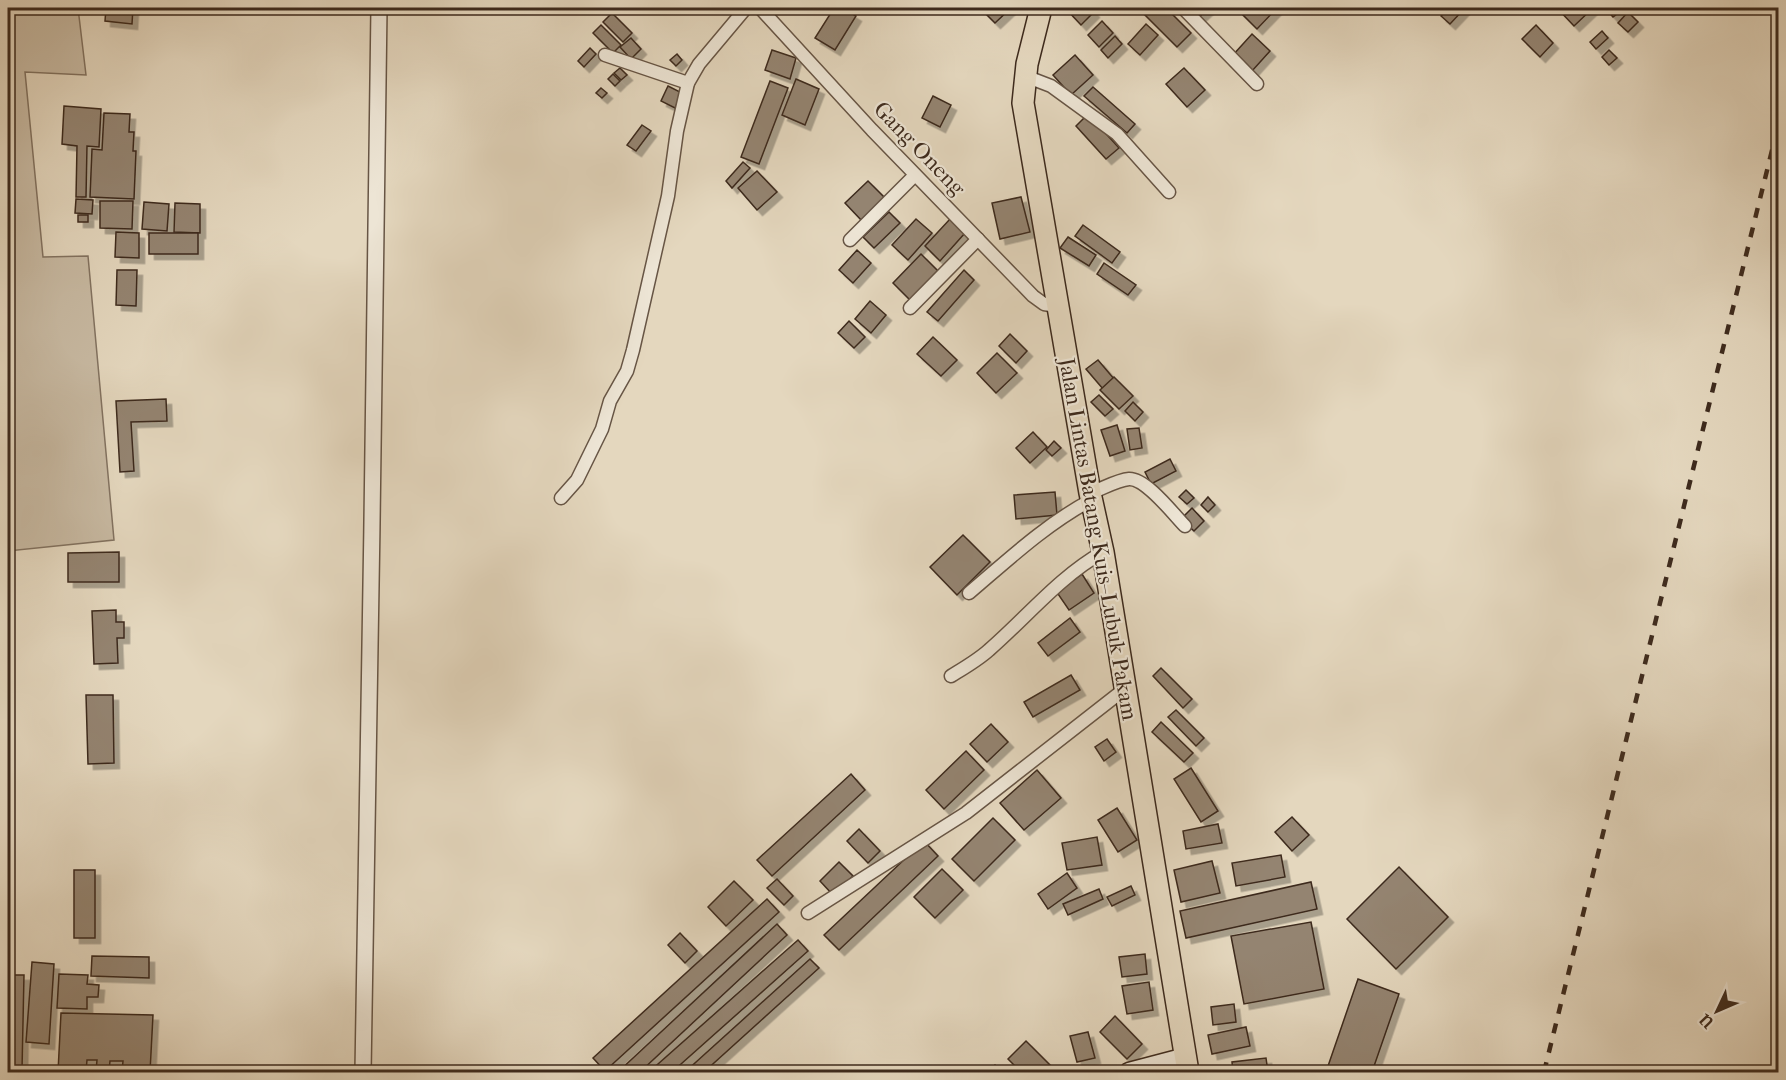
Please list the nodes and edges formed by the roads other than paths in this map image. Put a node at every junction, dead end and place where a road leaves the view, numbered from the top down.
1 (379, 8) edge
2 (746, 8) edge
3 (760, 8) edge
4 (1041, 8) edge
5 (1183, 8) edge
6 (605, 55) dead end
7 (1025, 76) junction
8 (688, 82) junction
9 (1257, 84) dead end
10 (915, 175) junction
11 (1169, 192) dead end
12 (978, 239) junction
13 (850, 240) dead end
14 (1057, 306) junction
15 (910, 308) dead end
16 (1091, 497) junction
17 (561, 498) dead end
18 (1185, 526) dead end
19 (1103, 552) junction
20 (969, 593) dead end
21 (951, 676) dead end
22 (1126, 688) junction
23 (808, 913) dead end
24 (1187, 1065) edge
25 (363, 1072) edge
26 (1129, 1072) edge

1 - 25 street
2 - 8 street
3 - 10 street, Gang Oneng
4 - 7 highway, Jalan Lintas Batang Kuis–Lubuk Pakam
5 - 9 street
6 - 8 street
7 - 11 street
7 - 14 highway, Jalan Lintas Batang Kuis–Lubuk Pakam
8 - 17 street
10 - 12 street, Gang Oneng
10 - 13 street
12 - 14 street, Gang Oneng
12 - 15 street
14 - 16 highway, Jalan Lintas Batang Kuis–Lubuk Pakam
16 - 18 street
16 - 19 highway, Jalan Lintas Batang Kuis–Lubuk Pakam
16 - 20 street
19 - 21 street
19 - 22 highway, Jalan Lintas Batang Kuis–Lubuk Pakam
22 - 23 street
22 - 24 highway, Jalan Lintas Batang Kuis–Lubuk Pakam
24 - 26 main road

